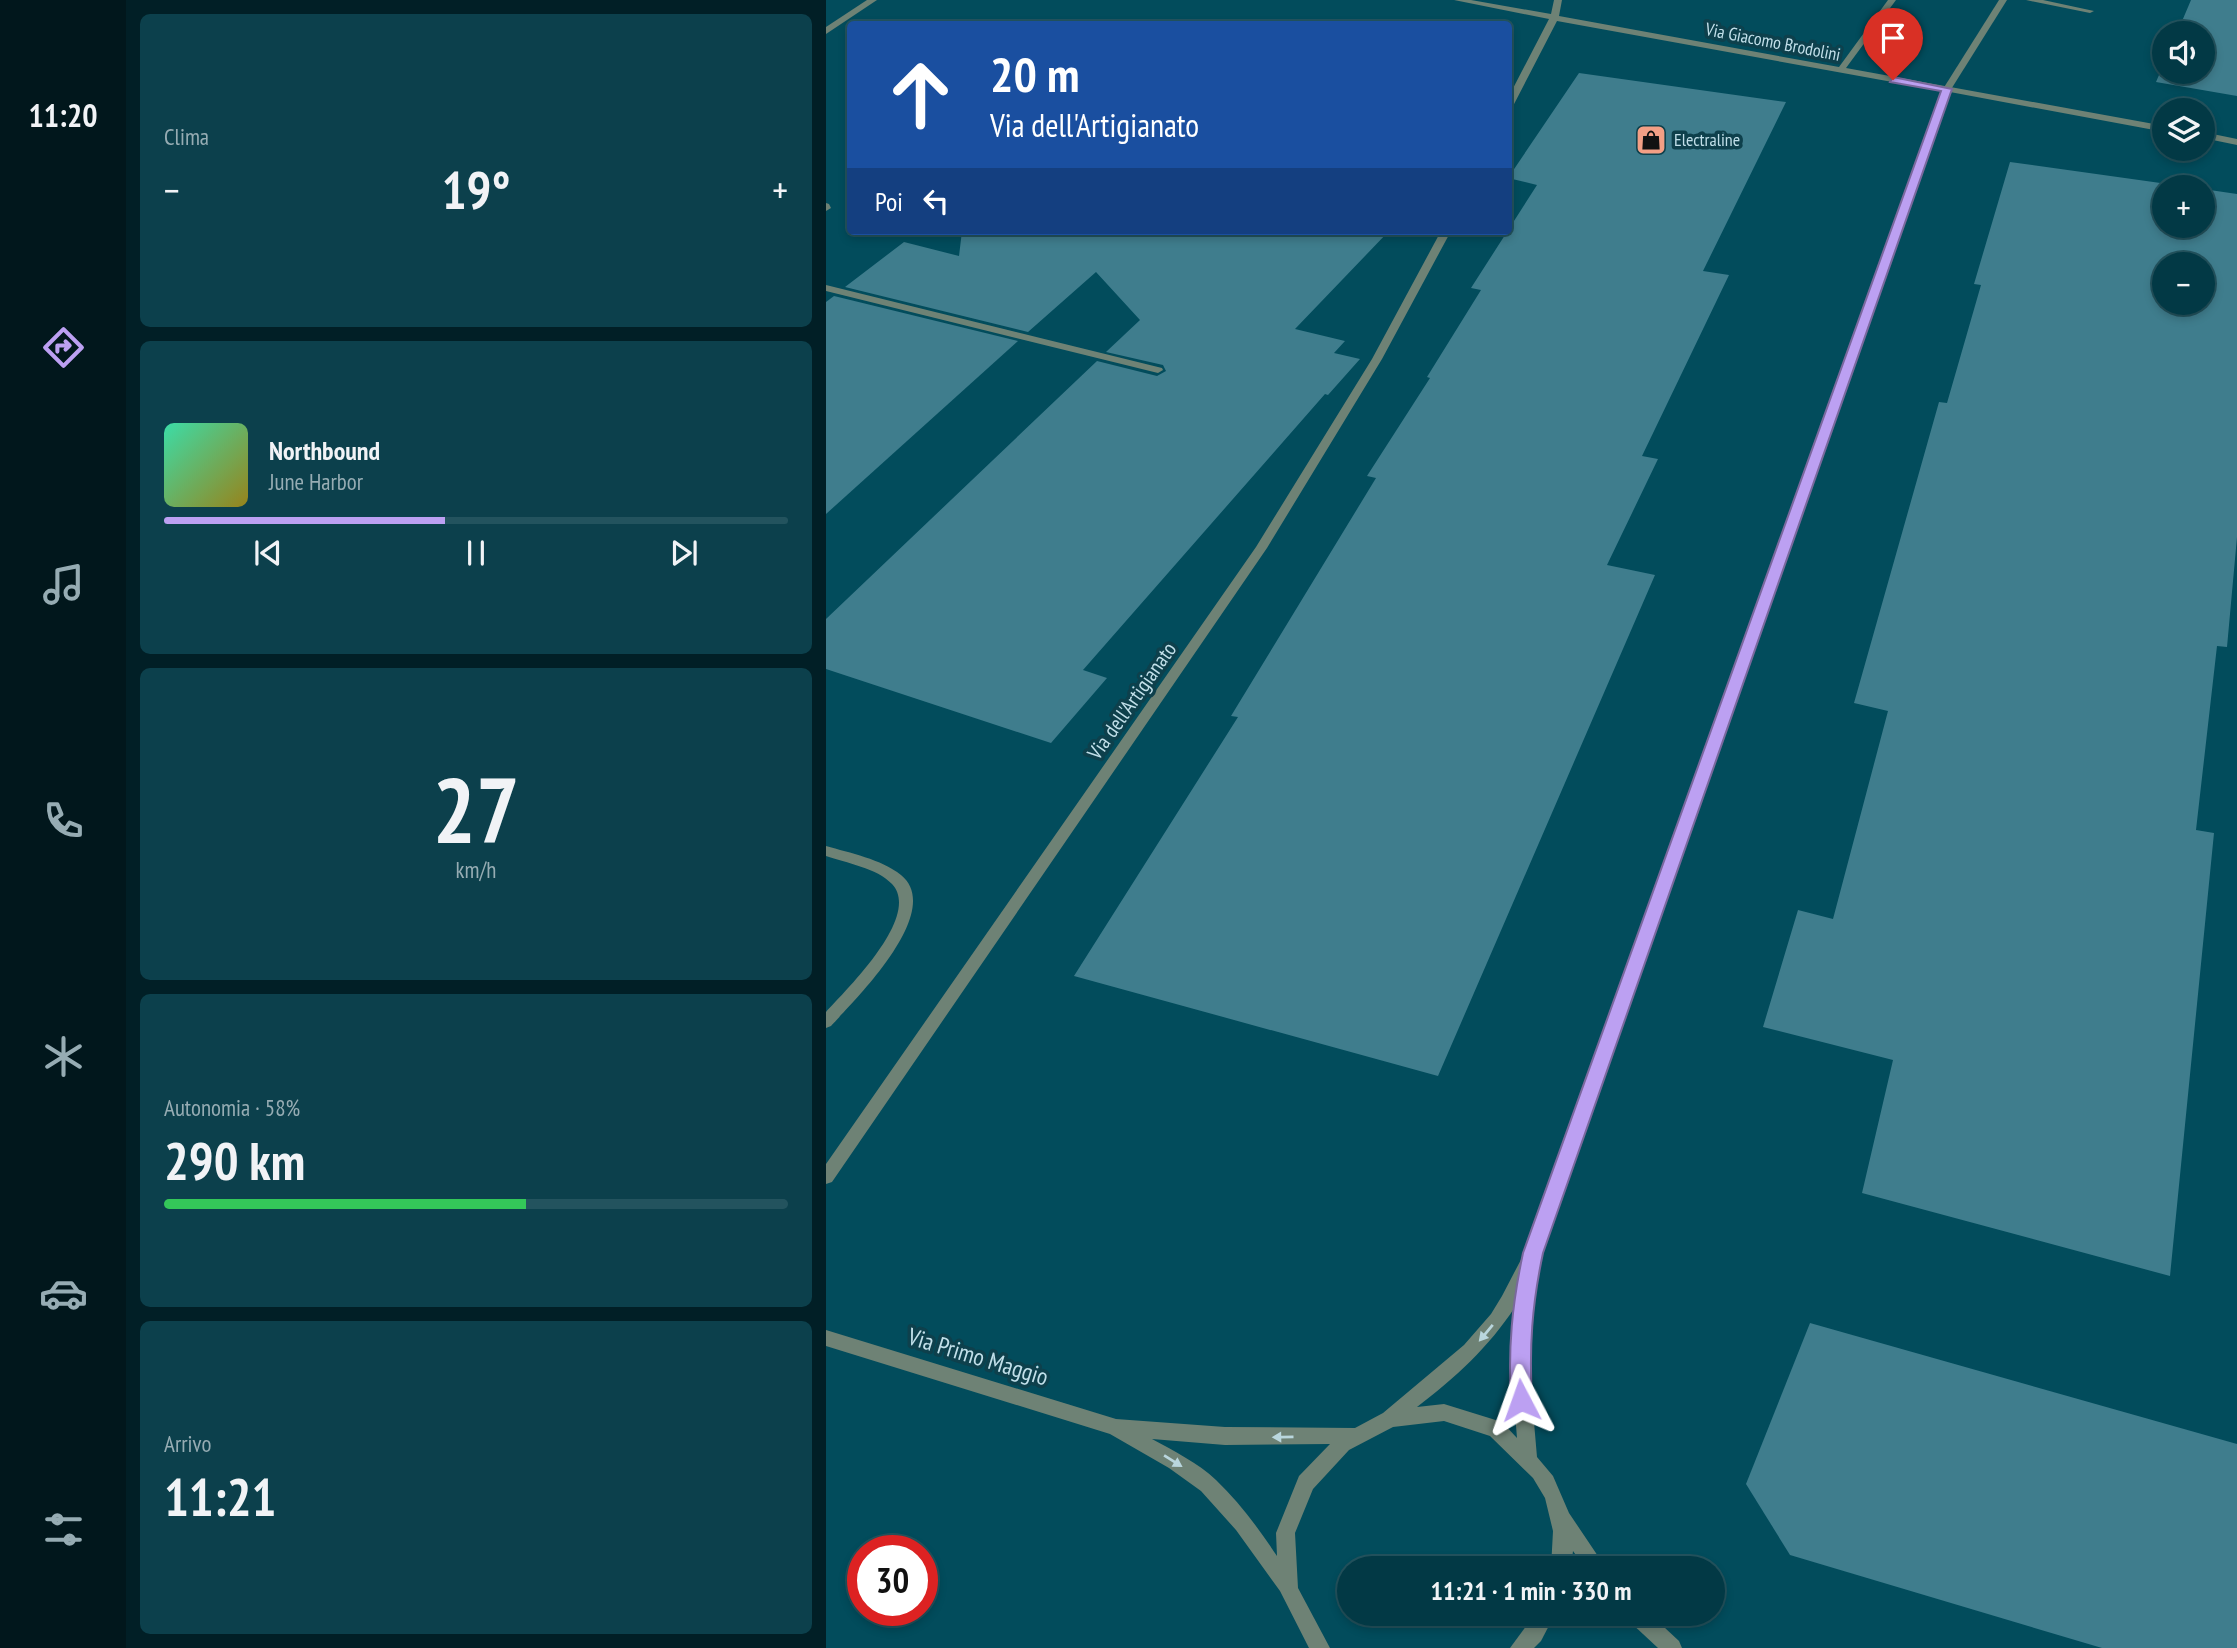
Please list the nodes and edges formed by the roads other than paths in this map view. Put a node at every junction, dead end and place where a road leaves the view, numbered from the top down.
1 (873, 0) edge
2 (1458, 0) edge
3 (1558, 0) edge
4 (1892, 0) edge
5 (2003, 0) edge
6 (2030, 0) edge
7 (2091, 11) dead end
8 (1554, 18) junction
9 (826, 31) edge
10 (1840, 71) junction
11 (1947, 89) junction
12 (1512, 100) edge
13 (2152, 127) edge
14 (2215, 137) edge
15 (2237, 142) edge
16 (1444, 235) edge
17 (826, 288) edge
18 (1158, 370) dead end
19 (826, 851) edge
20 (826, 1022) edge
21 (826, 1177) edge
22 (1533, 1253) junction
23 (826, 1338) edge
24 (1390, 1417) junction
25 (1114, 1427) junction
26 (1351, 1435) junction
27 (1529, 1455) junction
28 (1562, 1519) junction
29 (1561, 1556) edge
30 (1588, 1556) edge
31 (1286, 1585) junction
32 (1538, 1626) edge
33 (1649, 1626) edge
34 (1320, 1648) edge
35 (1520, 1648) edge
36 (1672, 1648) edge

1 - 9 street
2 - 8 street, Via Giacomo Brodolini
3 - 8 street
4 - 10 street
5 - 11 street
6 - 7 street
8 - 10 street, Via Giacomo Brodolini
8 - 12 street
10 - 11 street, Via Giacomo Brodolini
11 - 13 street, Via Giacomo Brodolini
11 - 22 street
14 - 15 street
16 - 21 street, Via dell'Artigianato
17 - 18 street
19 - 20 street
22 -> 24 street
22 - 27 street
23 - 25 street, Via Primo Maggio
24 - 26 street, Via Primo Maggio
24 - 27 street, Via Primo Maggio
26 -> 25 street, Via Primo Maggio
25 -> 31 street, Via Primo Maggio
26 - 31 street, Via Primo Maggio
27 - 28 street, Via Primo Maggio
28 - 29 street, Via Primo Maggio
28 - 30 street, Via Primo Maggio
31 - 34 street, Via Primo Maggio
32 - 35 street
33 - 36 street

